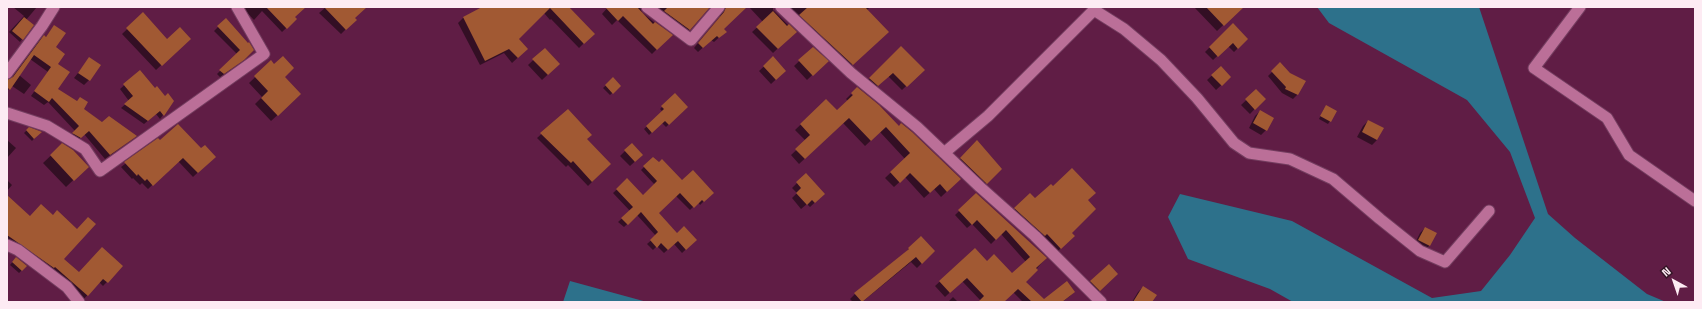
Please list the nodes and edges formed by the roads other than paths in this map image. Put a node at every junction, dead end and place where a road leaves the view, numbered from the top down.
1 (54, 7) edge
2 (237, 7) edge
3 (647, 7) edge
4 (719, 7) edge
5 (781, 7) edge
6 (1580, 7) edge
7 (7, 73) edge
8 (7, 113) edge
9 (944, 153) junction
10 (1695, 201) edge
11 (1489, 211) dead end
12 (7, 245) edge
13 (79, 302) edge
14 (1101, 302) edge

1 - 7 street
2 - 8 street
3 - 4 street
5 - 9 street
6 - 10 street
9 - 11 street
9 - 14 street
12 - 13 street

